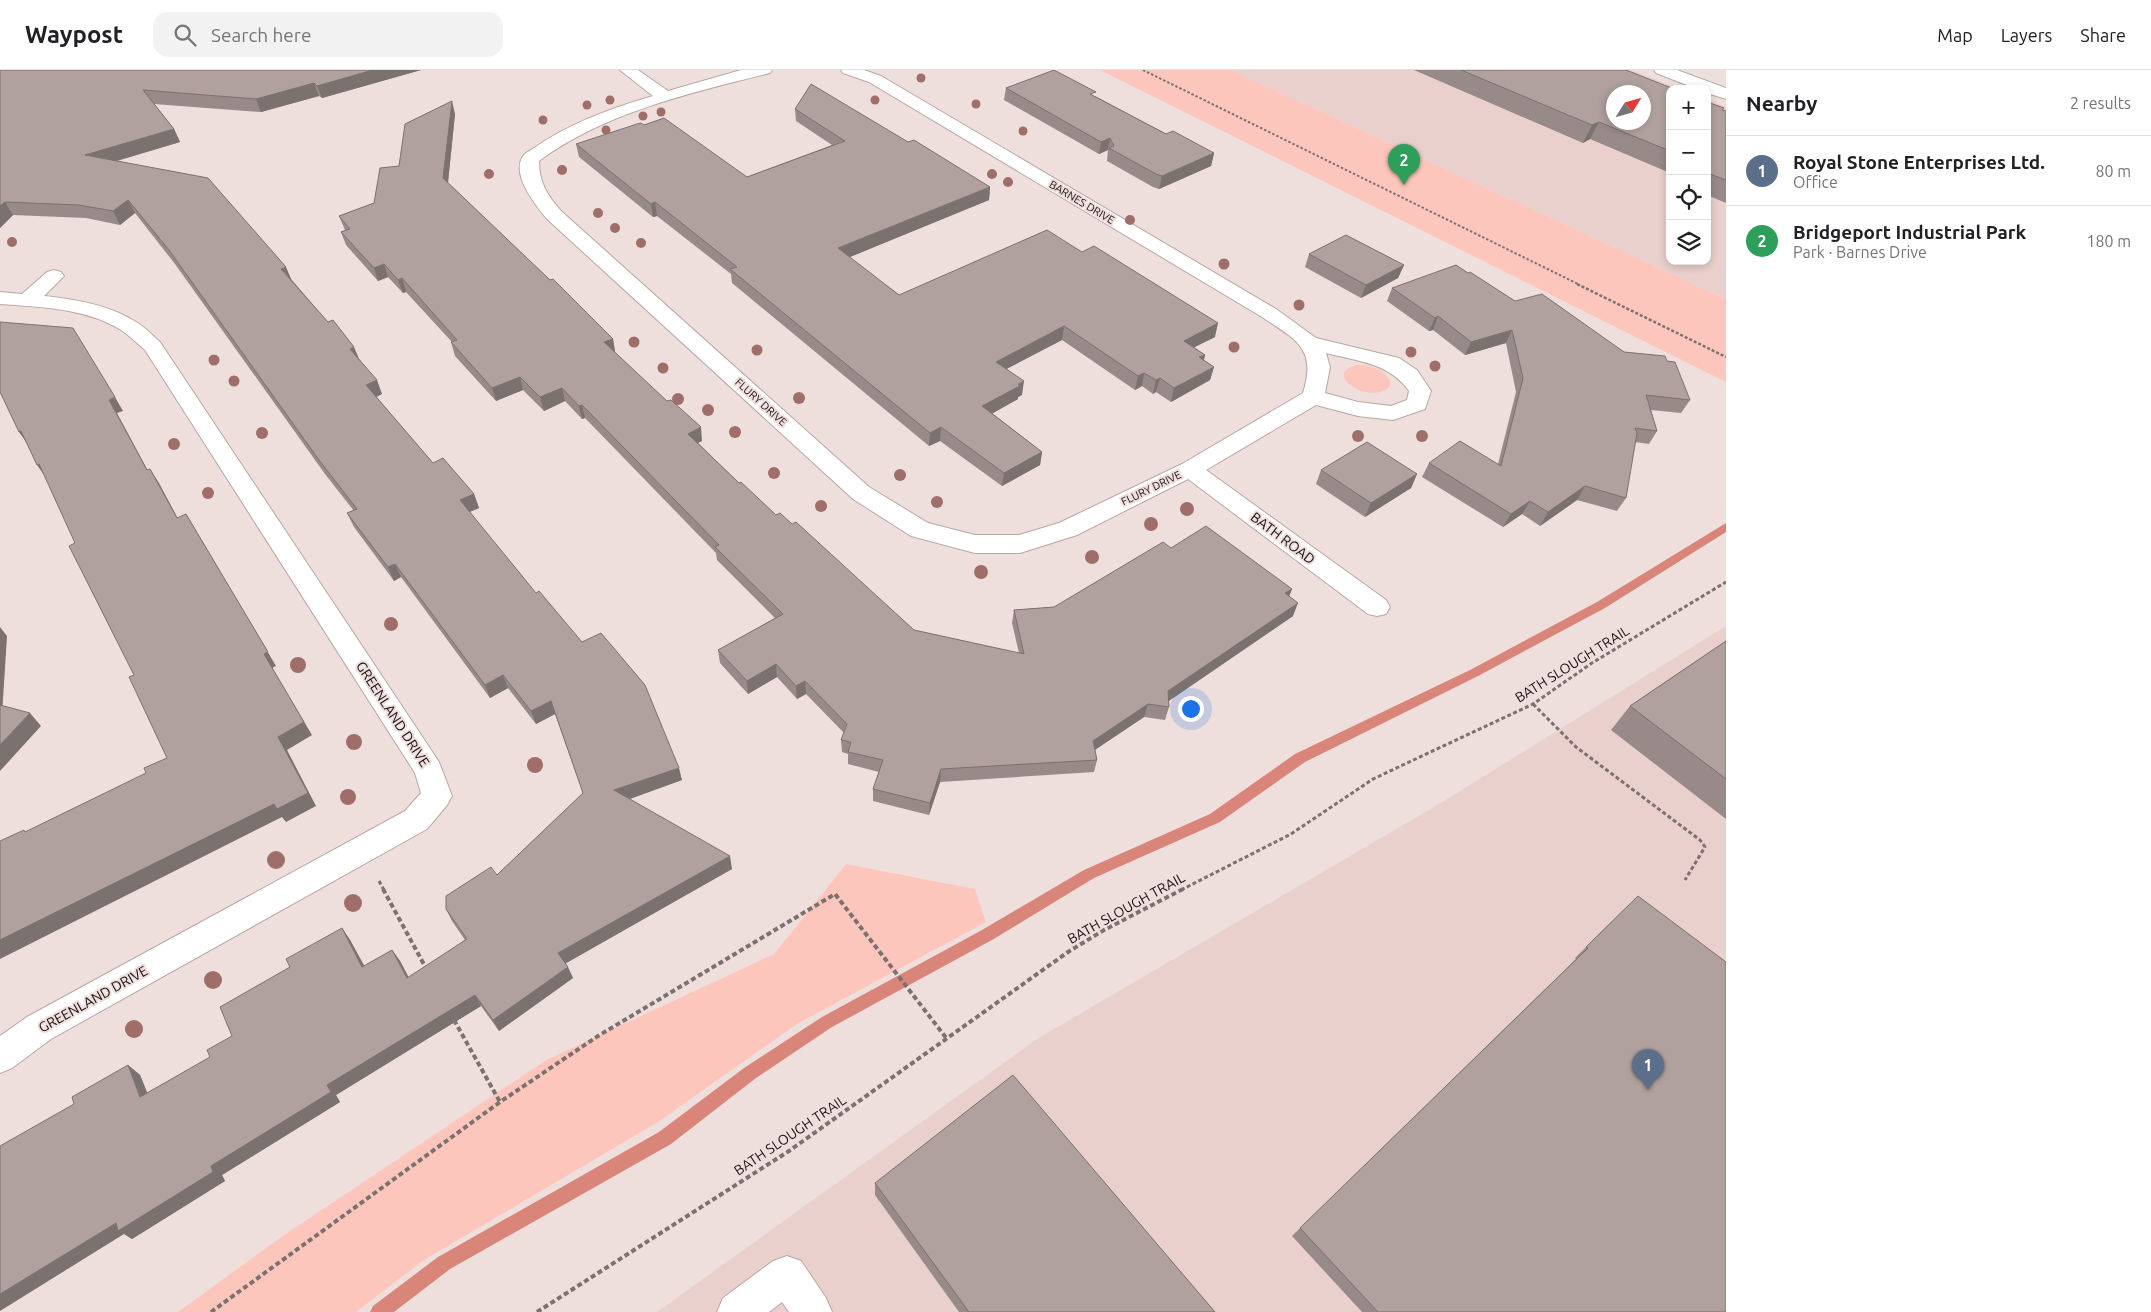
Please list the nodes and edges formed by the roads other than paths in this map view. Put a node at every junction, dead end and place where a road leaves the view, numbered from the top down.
1 (628, 70) edge
2 (764, 70) edge
3 (849, 70) edge
4 (1662, 70) edge
5 (1726, 94) edge
6 (666, 97) junction
7 (54, 276) dead end
8 (0, 298) edge
9 (27, 300) junction
10 (1311, 343) junction
11 (1313, 397) junction
12 (1190, 468) junction
13 (1377, 607) dead end
14 (0, 1056) edge
15 (737, 1312) edge
16 (812, 1312) edge

1 - 6 street
2 - 6 street
3 - 10 street, BARNES DRIVE
4 - 5 street
6 - 12 street, FLURY DRIVE
7 - 9 street
8 - 9 street, GREENLAND DRIVE
9 - 14 street, GREENLAND DRIVE
10 - 11 street
10 - 11 street, BARNES DRIVE
11 - 12 street
12 - 13 street, BATH ROAD
15 - 16 street

